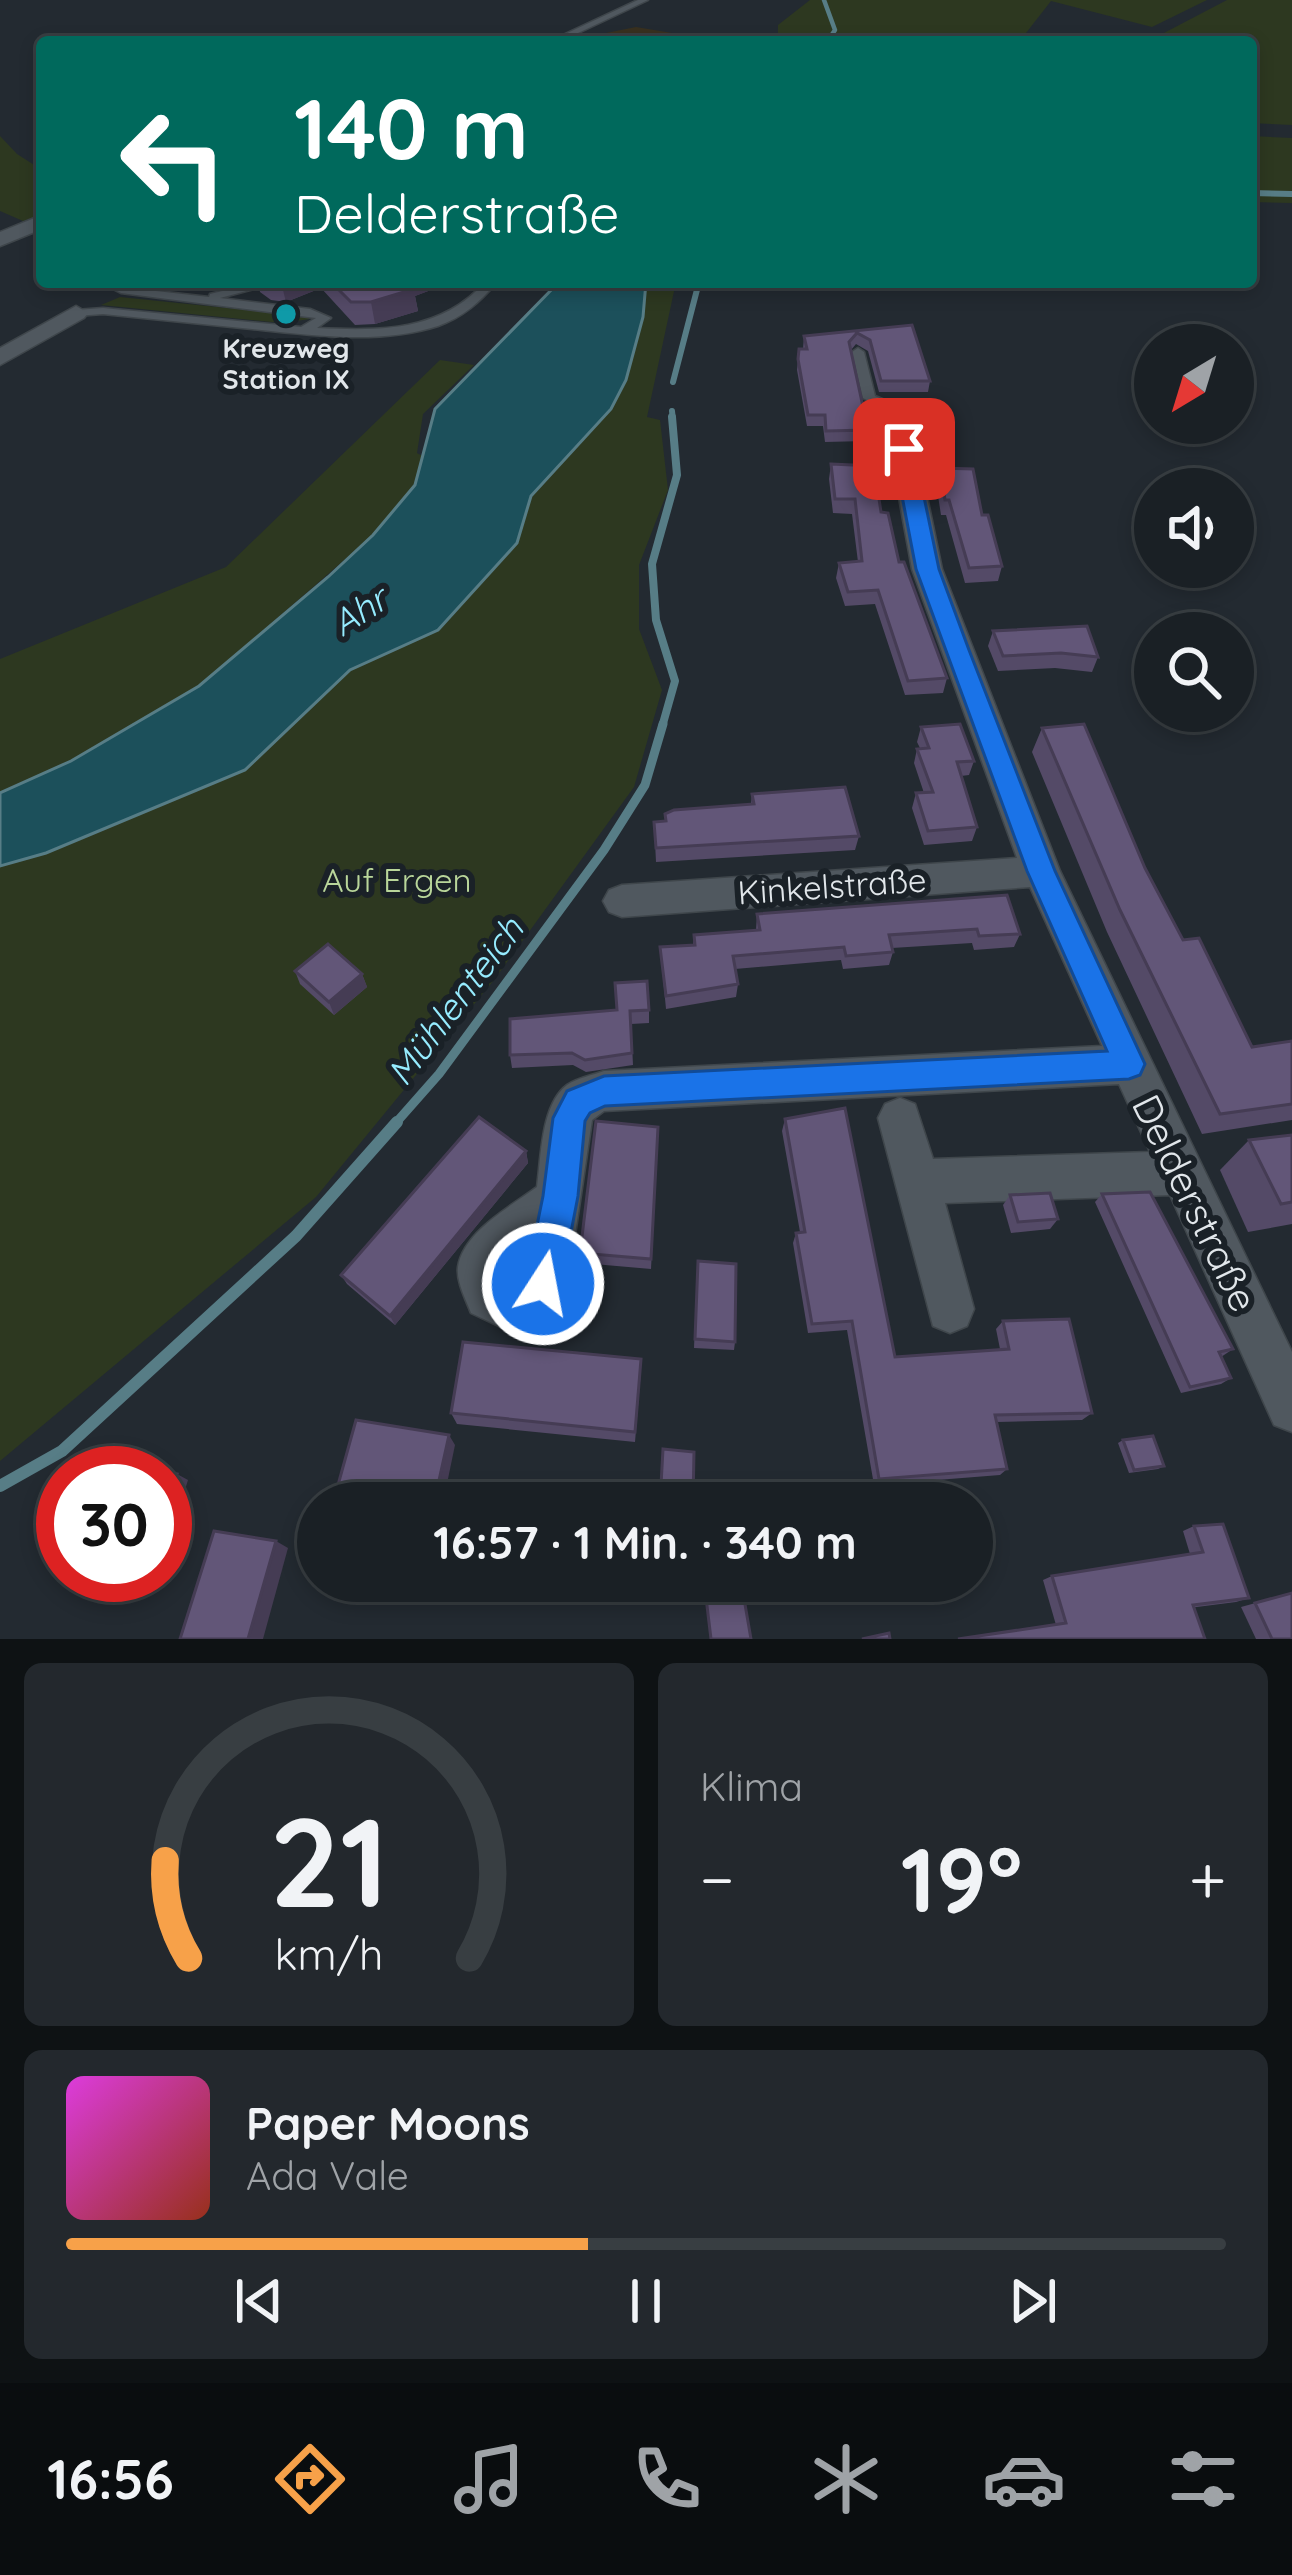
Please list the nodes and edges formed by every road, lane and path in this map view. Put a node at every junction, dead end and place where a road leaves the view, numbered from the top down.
1 (644, 0) edge
2 (565, 36) edge
3 (36, 224) edge
4 (0, 240) edge
5 (251, 288) edge
6 (487, 288) edge
7 (121, 290) dead end
8 (204, 300) junction
9 (76, 313) joint
10 (303, 331) junction
11 (858, 352) dead end
12 (0, 358) edge
13 (896, 410) joint
14 (1041, 871) junction
15 (622, 901) dead end
16 (1129, 1064) junction
17 (900, 1118) dead end
18 (1182, 1173) junction
19 (916, 1182) junction
20 (561, 1196) dead end
21 (950, 1309) dead end
22 (1292, 1407) edge

1 - 2 lane
3 - 4 street
5 - 8 lane
6 - 10 lane
7 - 8 lane
8 - 10 lane
9 - 10 lane
9 - 12 street
11 - 13 lane
13 - 14 street, Delderstraße
14 - 15 street, Kinkelstraße
14 - 16 street, Delderstraße
16 - 18 street, Delderstraße
16 - 20 street, Delderstraße
17 - 19 street
18 - 19 street
18 - 22 street, Delderstraße
19 - 21 street

